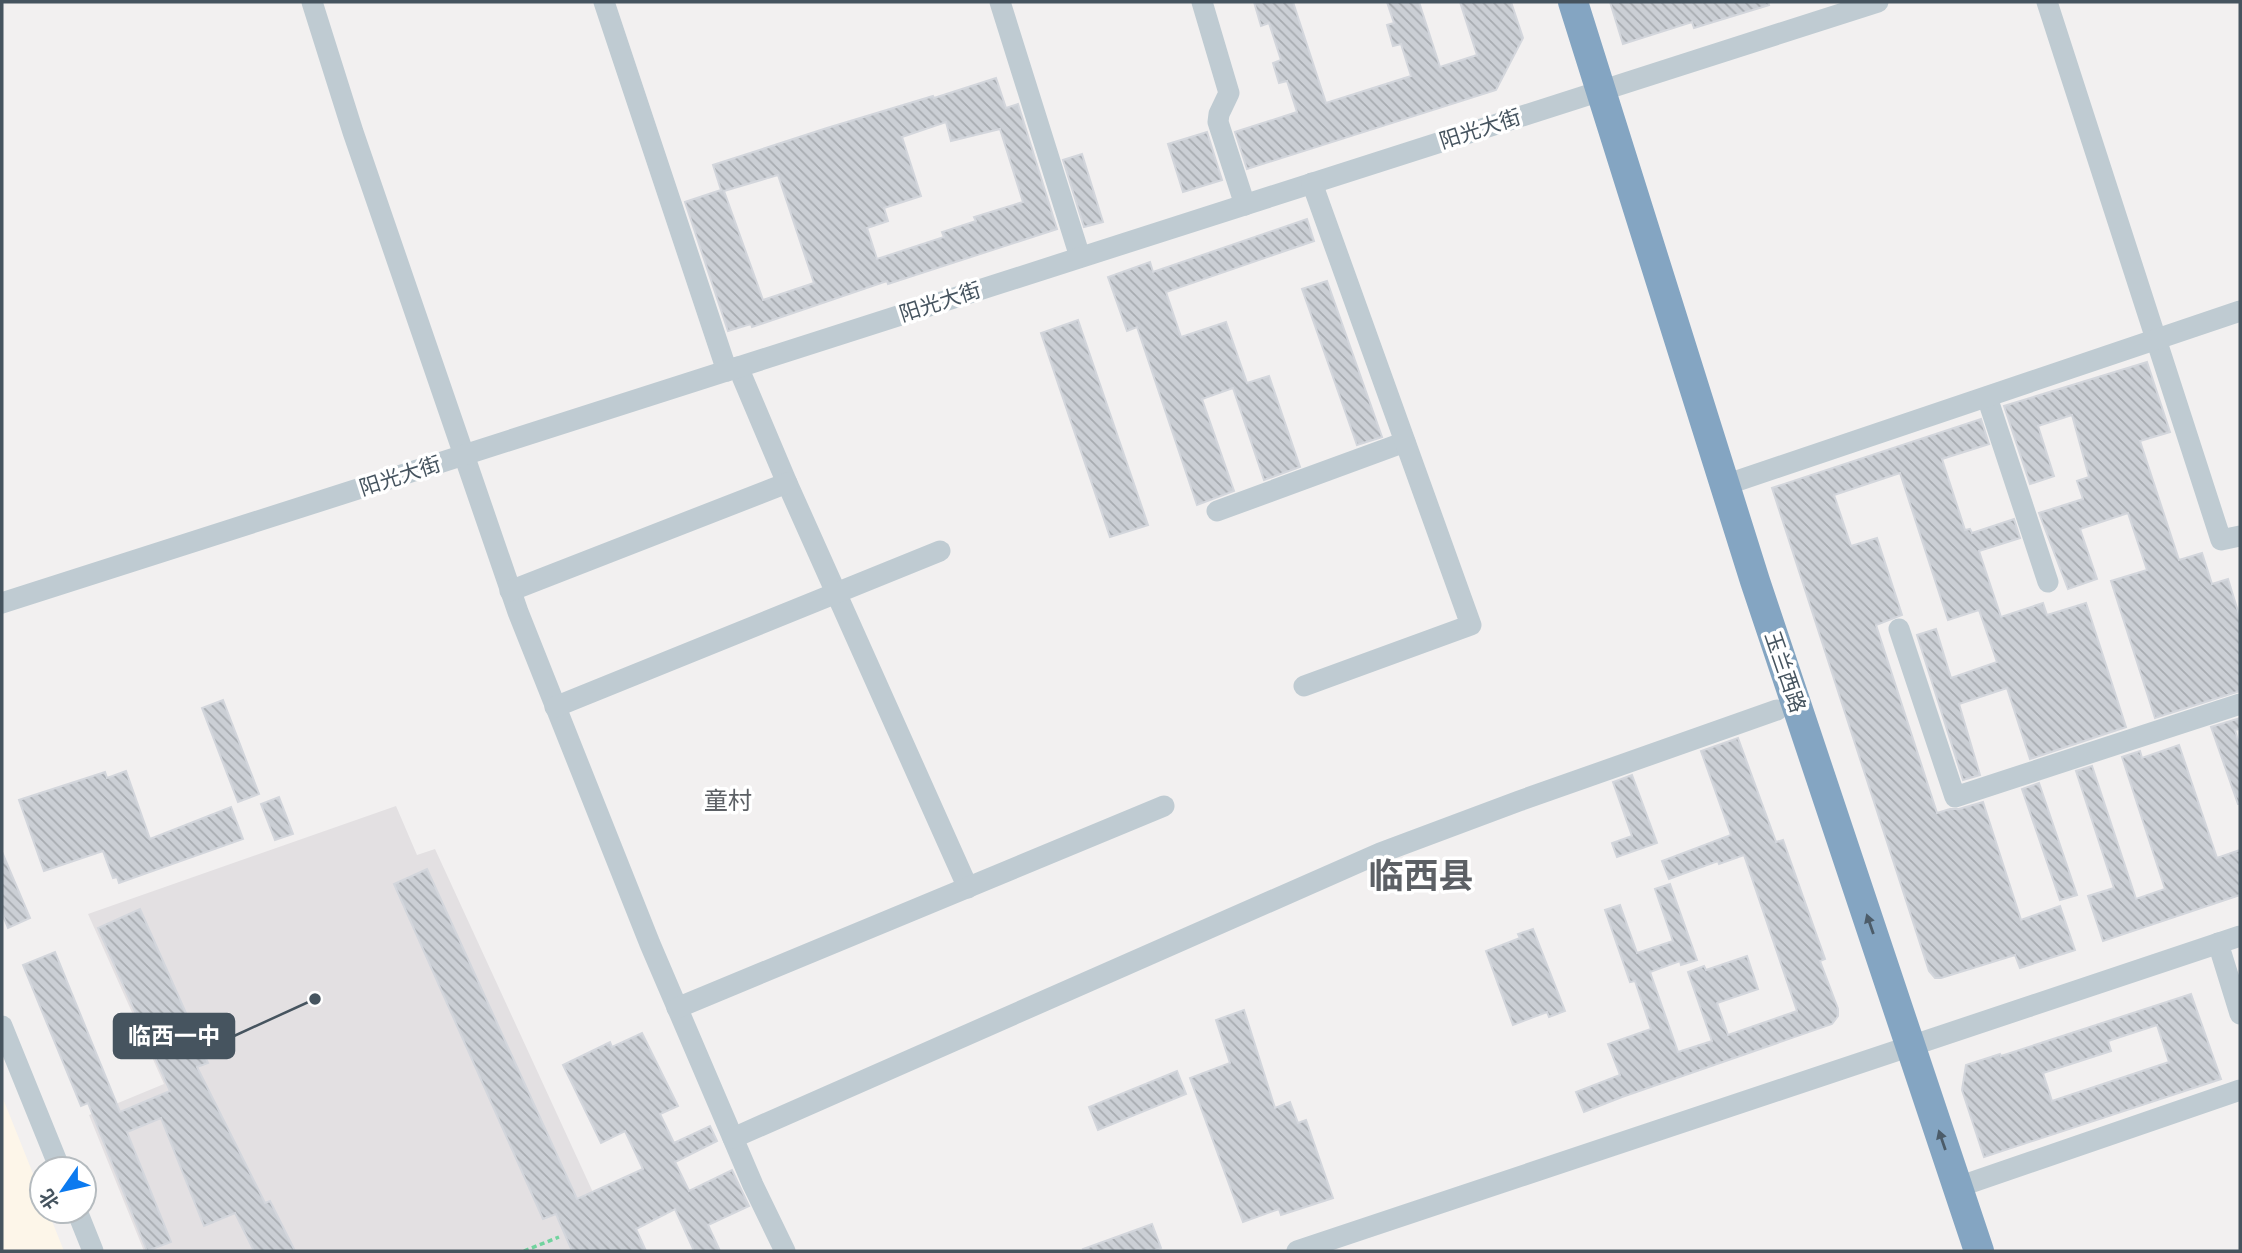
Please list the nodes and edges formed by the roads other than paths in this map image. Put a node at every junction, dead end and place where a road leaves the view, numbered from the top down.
1 (312, 2) edge
2 (604, 2) edge
3 (1000, 2) edge
4 (1202, 2) edge
5 (1552, 2) edge
6 (1573, 2) edge
7 (1878, 2) edge
8 (2048, 2) edge
9 (1591, 94) junction
10 (1312, 183) junction
11 (1245, 205) junction
12 (1080, 257) junction
13 (2240, 311) edge
14 (2156, 340) junction
15 (733, 369) junction
16 (1987, 397) junction
17 (1405, 442) junction
18 (463, 456) junction
19 (787, 483) junction
20 (1725, 485) junction
21 (1217, 511) dead end
22 (2231, 538) edge
23 (940, 551) dead end
24 (2048, 582) dead end
25 (510, 591) junction
26 (835, 592) junction
27 (2, 603) edge
28 (1899, 629) dead end
29 (1304, 686) dead end
30 (2240, 704) edge
31 (555, 706) junction
32 (1777, 710) junction
33 (1164, 806) dead end
34 (968, 888) junction
35 (2240, 936) edge
36 (2218, 943) junction
37 (677, 1008) junction
38 (2240, 1014) edge
39 (2, 1026) edge
40 (1901, 1049) junction
41 (2240, 1090) edge
42 (733, 1138) junction
43 (54, 1155) edge
44 (1958, 1187) junction
45 (83, 1225) edge
46 (93, 1251) edge
47 (785, 1251) edge
48 (1297, 1251) edge
49 (1958, 1251) edge
50 (1979, 1251) edge

1 - 18 street
2 - 15 street
3 - 12 street
4 - 11 street
5 - 9 highway
6 - 9 highway
7 - 9 street, 阳光大街
8 - 14 street
9 - 10 street, 阳光大街
9 - 20 highway, 玉兰西路
9 - 32 highway, 玉兰西路
10 - 11 street, 阳光大街
10 - 17 street
11 - 12 street, 阳光大街
12 - 15 street, 阳光大街
13 - 14 street
14 - 16 street
14 - 22 street
15 - 18 street, 阳光大街
15 - 19 street
16 - 20 street
16 - 24 street
17 - 21 street
17 - 29 street
18 - 25 street
18 - 27 street, 阳光大街
19 - 25 street
19 - 26 street
40 -> 20 highway, 玉兰西路
23 - 26 street
25 - 31 street
26 - 31 street
26 - 34 street
28 - 30 street
31 - 37 street
32 - 40 highway, 玉兰西路
32 - 42 street
33 - 34 street
34 - 37 street
35 - 36 street
36 - 38 street
36 - 40 street
37 - 42 street
39 - 43 street
44 -> 40 highway, 玉兰西路
40 - 48 street
40 - 49 highway, 玉兰西路
41 - 44 street
42 - 47 street
44 - 50 highway, 玉兰西路
45 - 46 street

